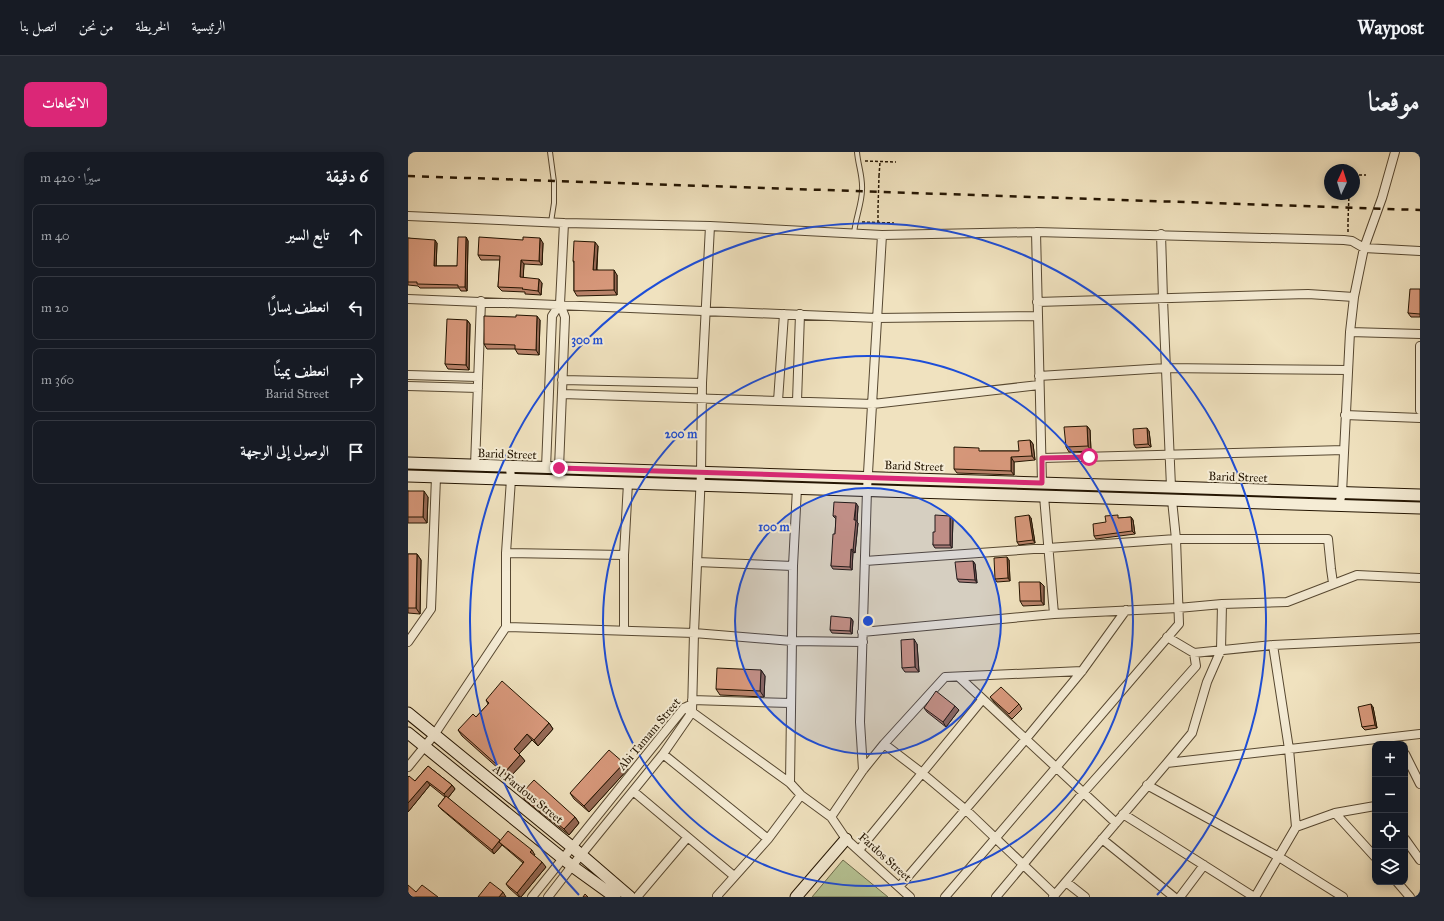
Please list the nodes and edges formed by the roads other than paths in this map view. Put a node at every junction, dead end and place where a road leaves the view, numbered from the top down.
1 (550, 152) edge
2 (857, 152) edge
3 (1395, 152) edge
4 (408, 216) edge
5 (551, 222) junction
6 (564, 223) junction
7 (710, 226) junction
8 (1036, 232) junction
9 (854, 234) junction
10 (1161, 234) junction
11 (882, 235) junction
12 (1364, 248) junction
13 (1420, 252) edge
14 (1354, 297) junction
15 (408, 299) edge
16 (1163, 299) junction
17 (481, 301) junction
18 (1037, 302) junction
19 (560, 304) junction
20 (706, 311) junction
21 (784, 314) junction
22 (800, 314) junction
23 (1038, 316) junction
24 (877, 318) junction
25 (1350, 332) junction
26 (1420, 334) edge
27 (1420, 346) edge
28 (1166, 368) junction
29 (1348, 370) junction
30 (408, 375) edge
31 (1039, 376) junction
32 (478, 377) junction
33 (562, 380) junction
34 (702, 383) junction
35 (1039, 385) junction
36 (408, 386) edge
37 (478, 388) junction
38 (562, 394) junction
39 (702, 398) junction
40 (778, 401) junction
41 (797, 402) junction
42 (873, 404) junction
43 (1420, 410) edge
44 (1345, 415) junction
45 (1420, 418) edge
46 (1344, 450) junction
47 (1170, 455) junction
48 (1042, 458) junction
49 (408, 464) edge
50 (475, 466) junction
51 (510, 467) junction
52 (546, 468) junction
53 (559, 468) junction
54 (701, 473) junction
55 (408, 476) edge
56 (436, 477) junction
57 (869, 478) junction
58 (511, 479) junction
59 (628, 483) junction
60 (1042, 483) junction
61 (701, 485) junction
62 (1172, 487) junction
63 (797, 488) junction
64 (867, 490) junction
65 (1342, 493) junction
66 (1420, 495) edge
67 (1044, 496) junction
68 (1172, 500) junction
69 (1339, 505) junction
70 (1420, 508) edge
71 (1176, 539) junction
72 (1048, 548) junction
73 (506, 554) junction
74 (624, 555) junction
75 (865, 561) junction
76 (697, 562) junction
77 (793, 566) junction
78 (1420, 578) edge
79 (1333, 583) junction
80 (1222, 604) junction
81 (1178, 608) junction
82 (1126, 610) junction
83 (1054, 614) junction
84 (506, 627) junction
85 (624, 630) junction
86 (862, 632) junction
87 (694, 633) junction
88 (1167, 637) junction
89 (1420, 638) edge
90 (792, 641) junction
91 (408, 642) edge
92 (863, 642) junction
93 (1273, 645) junction
94 (1222, 650) junction
95 (1194, 654) junction
96 (1082, 671) junction
97 (959, 677) junction
98 (982, 700) junction
99 (692, 701) junction
100 (790, 703) junction
101 (684, 708) junction
102 (692, 712) junction
103 (408, 713) edge
104 (408, 734) edge
105 (1420, 734) edge
106 (434, 736) junction
107 (1025, 740) junction
108 (1398, 740) edge
109 (884, 744) junction
110 (424, 747) junction
111 (1289, 749) junction
112 (663, 754) junction
113 (1408, 760) edge
114 (1167, 762) junction
115 (408, 767) edge
116 (1055, 767) junction
117 (863, 770) junction
118 (922, 773) junction
119 (790, 783) junction
120 (1420, 784) edge
121 (1147, 785) junction
122 (633, 791) junction
123 (1083, 793) junction
124 (801, 795) junction
125 (1372, 807) edge
126 (966, 810) junction
127 (1335, 813) junction
128 (1123, 814) junction
129 (831, 817) junction
130 (1116, 823) junction
131 (1296, 827) junction
132 (996, 837) junction
133 (687, 838) junction
134 (768, 839) junction
135 (846, 839) junction
136 (1102, 839) junction
137 (1408, 846) edge
138 (572, 847) junction
139 (859, 850) junction
140 (1372, 854) edge
141 (580, 855) junction
142 (1279, 857) junction
143 (563, 858) junction
144 (1420, 860) edge
145 (1023, 865) junction
146 (1204, 865) junction
147 (572, 866) junction
148 (734, 876) junction
149 (1066, 882) junction
150 (1400, 885) edge
151 (899, 887) junction
152 (1054, 896) edge
153 (532, 897) edge
154 (548, 897) edge
155 (616, 897) edge
156 (630, 897) edge
157 (637, 897) edge
158 (718, 897) edge
159 (796, 897) edge
160 (910, 897) edge
161 (945, 897) edge
162 (996, 897) edge
163 (1085, 897) edge
164 (1174, 897) edge
165 (1180, 897) edge
166 (1254, 897) edge
167 (1343, 897) edge
168 (1410, 897) edge

1 - 5 lane
2 - 9 lane
3 - 12 street
4 - 5 street
5 - 6 street
6 - 7 street
6 - 19 street
7 - 9 street
7 - 20 street
8 - 10 street
8 - 11 street
8 - 18 street
9 - 11 street
10 - 12 street
10 - 16 street
11 - 24 street
12 - 13 street
12 - 14 street
14 - 16 street
14 - 25 street
15 - 17 street
16 - 18 street
16 - 28 street
17 - 19 street
17 - 32 street
18 - 23 street
19 - 20 street
19 - 33 street
19 - 52 street
20 - 21 street
20 - 34 street
21 - 22 street
21 - 40 street
22 - 24 street
22 - 41 street
23 - 24 street
23 - 31 street
24 - 42 street
25 - 26 street
25 - 29 street
27 - 43 street
28 - 29 street
28 - 31 street
28 - 47 street
29 - 44 street
30 - 32 street
31 - 35 street
32 - 37 street
33 - 34 street
33 - 38 street
34 - 39 street
35 - 42 street
35 - 48 street
36 - 37 street
37 - 50 street
38 - 39 street
38 - 53 street
39 - 40 street
39 - 54 street
40 - 41 street
41 - 42 street
42 - 57 street
44 - 45 street
44 - 46 street
46 - 47 street
46 - 65 street
47 - 48 street
47 - 62 street
48 - 60 street
49 - 50 main road, Barid Street
50 - 51 main road, Barid Street
51 - 52 main road, Barid Street
51 - 58 street
52 - 53 main road, Barid Street
53 - 54 main road, Barid Street
54 - 57 main road, Barid Street
54 - 61 street
55 - 56 main road, Barid Street
56 - 58 main road, Barid Street
56 - 91 street
57 - 60 main road, Barid Street
57 - 64 street
58 - 59 main road, Barid Street
58 - 73 street
59 - 61 main road, Barid Street
59 - 74 street
60 - 62 main road, Barid Street
61 - 63 main road, Barid Street
61 - 76 street
62 - 65 main road, Barid Street
63 - 64 main road, Barid Street
63 - 77 street
64 - 67 main road, Barid Street
64 - 75 street
65 - 66 main road, Barid Street
65 - 69 street
67 - 68 main road, Barid Street
67 - 72 street
68 - 69 main road, Barid Street
68 - 71 street
69 - 70 main road, Barid Street
71 - 72 street
71 - 79 street
71 - 81 street
72 - 75 street
72 - 83 street
73 - 74 street
73 - 84 street
74 - 85 street
75 - 86 street
76 - 77 street
76 - 87 street
77 - 90 street
78 - 79 street
79 - 80 street
80 - 81 street
80 - 94 street
81 - 82 street
81 - 88 street
82 - 83 street
82 - 96 street
83 - 86 street
84 - 85 street
84 - 106 street
85 - 87 street
86 - 92 street
87 - 90 street
87 - 99 street
88 - 95 street
88 - 116 street
89 - 93 street
90 - 92 street
90 - 100 street
92 - 117 street
93 - 94 street
93 - 111 street
94 - 95 street
94 - 114 street
95 - 123 street
96 - 97 street
96 - 107 street
97 - 98 street
97 - 109 street
98 - 107 street
98 - 118 street
99 - 100 street
99 - 101 street, Abi Tamam Street
99 - 102 street, Abi Tamam Street
100 - 119 street
101 - 102 street
101 - 138 street, Abi Tamam Street
102 - 112 street, Abi Tamam Street
102 - 119 street
103 - 106 main road, Al Fardous Street
104 - 110 main road
105 - 108 street
106 - 110 street
106 - 138 main road, Al Fardous Street
107 - 116 street
107 - 126 street
108 - 111 street
109 - 117 street
109 - 118 street
110 - 115 street
110 - 143 main road
111 - 114 street
111 - 131 street
112 - 122 street, Abi Tamam Street
112 - 134 street
113 - 120 street
114 - 121 street
116 - 123 street
116 - 132 street
117 - 129 street
118 - 126 street
118 - 139 street
119 - 124 street
121 - 128 street
121 - 142 street
122 - 133 street
122 - 141 street, Abi Tamam Street
123 - 130 street
123 - 145 street
124 - 129 street
124 - 134 street
125 - 127 street
126 - 132 street
126 - 151 street
127 - 131 street
127 - 140 street
128 - 130 street
128 - 146 street
129 - 135 street
130 - 136 street
131 - 142 street
132 - 145 street
132 - 161 street
133 - 148 street
133 - 157 street
134 - 148 street
135 - 139 street, Fardos Street
135 - 159 main road, Fardos Street
136 - 149 street
136 - 164 street
137 - 144 street
138 - 141 main road, Al Fardous Street
138 - 143 street, Abi Tamam Street
139 - 151 street, Fardos Street
141 - 147 street, Abi Tamam Street
141 - 156 main road, Al Fardous Street
142 - 166 street
142 - 167 street
143 - 147 main road
143 - 153 street, Abi Tamam Street
145 - 152 street
145 - 162 street
146 - 165 street
146 - 166 street
147 - 154 street, Abi Tamam Street
147 - 155 main road
148 - 158 street
149 - 152 street
149 - 163 street
150 - 168 street
151 - 160 street, Fardos Street

